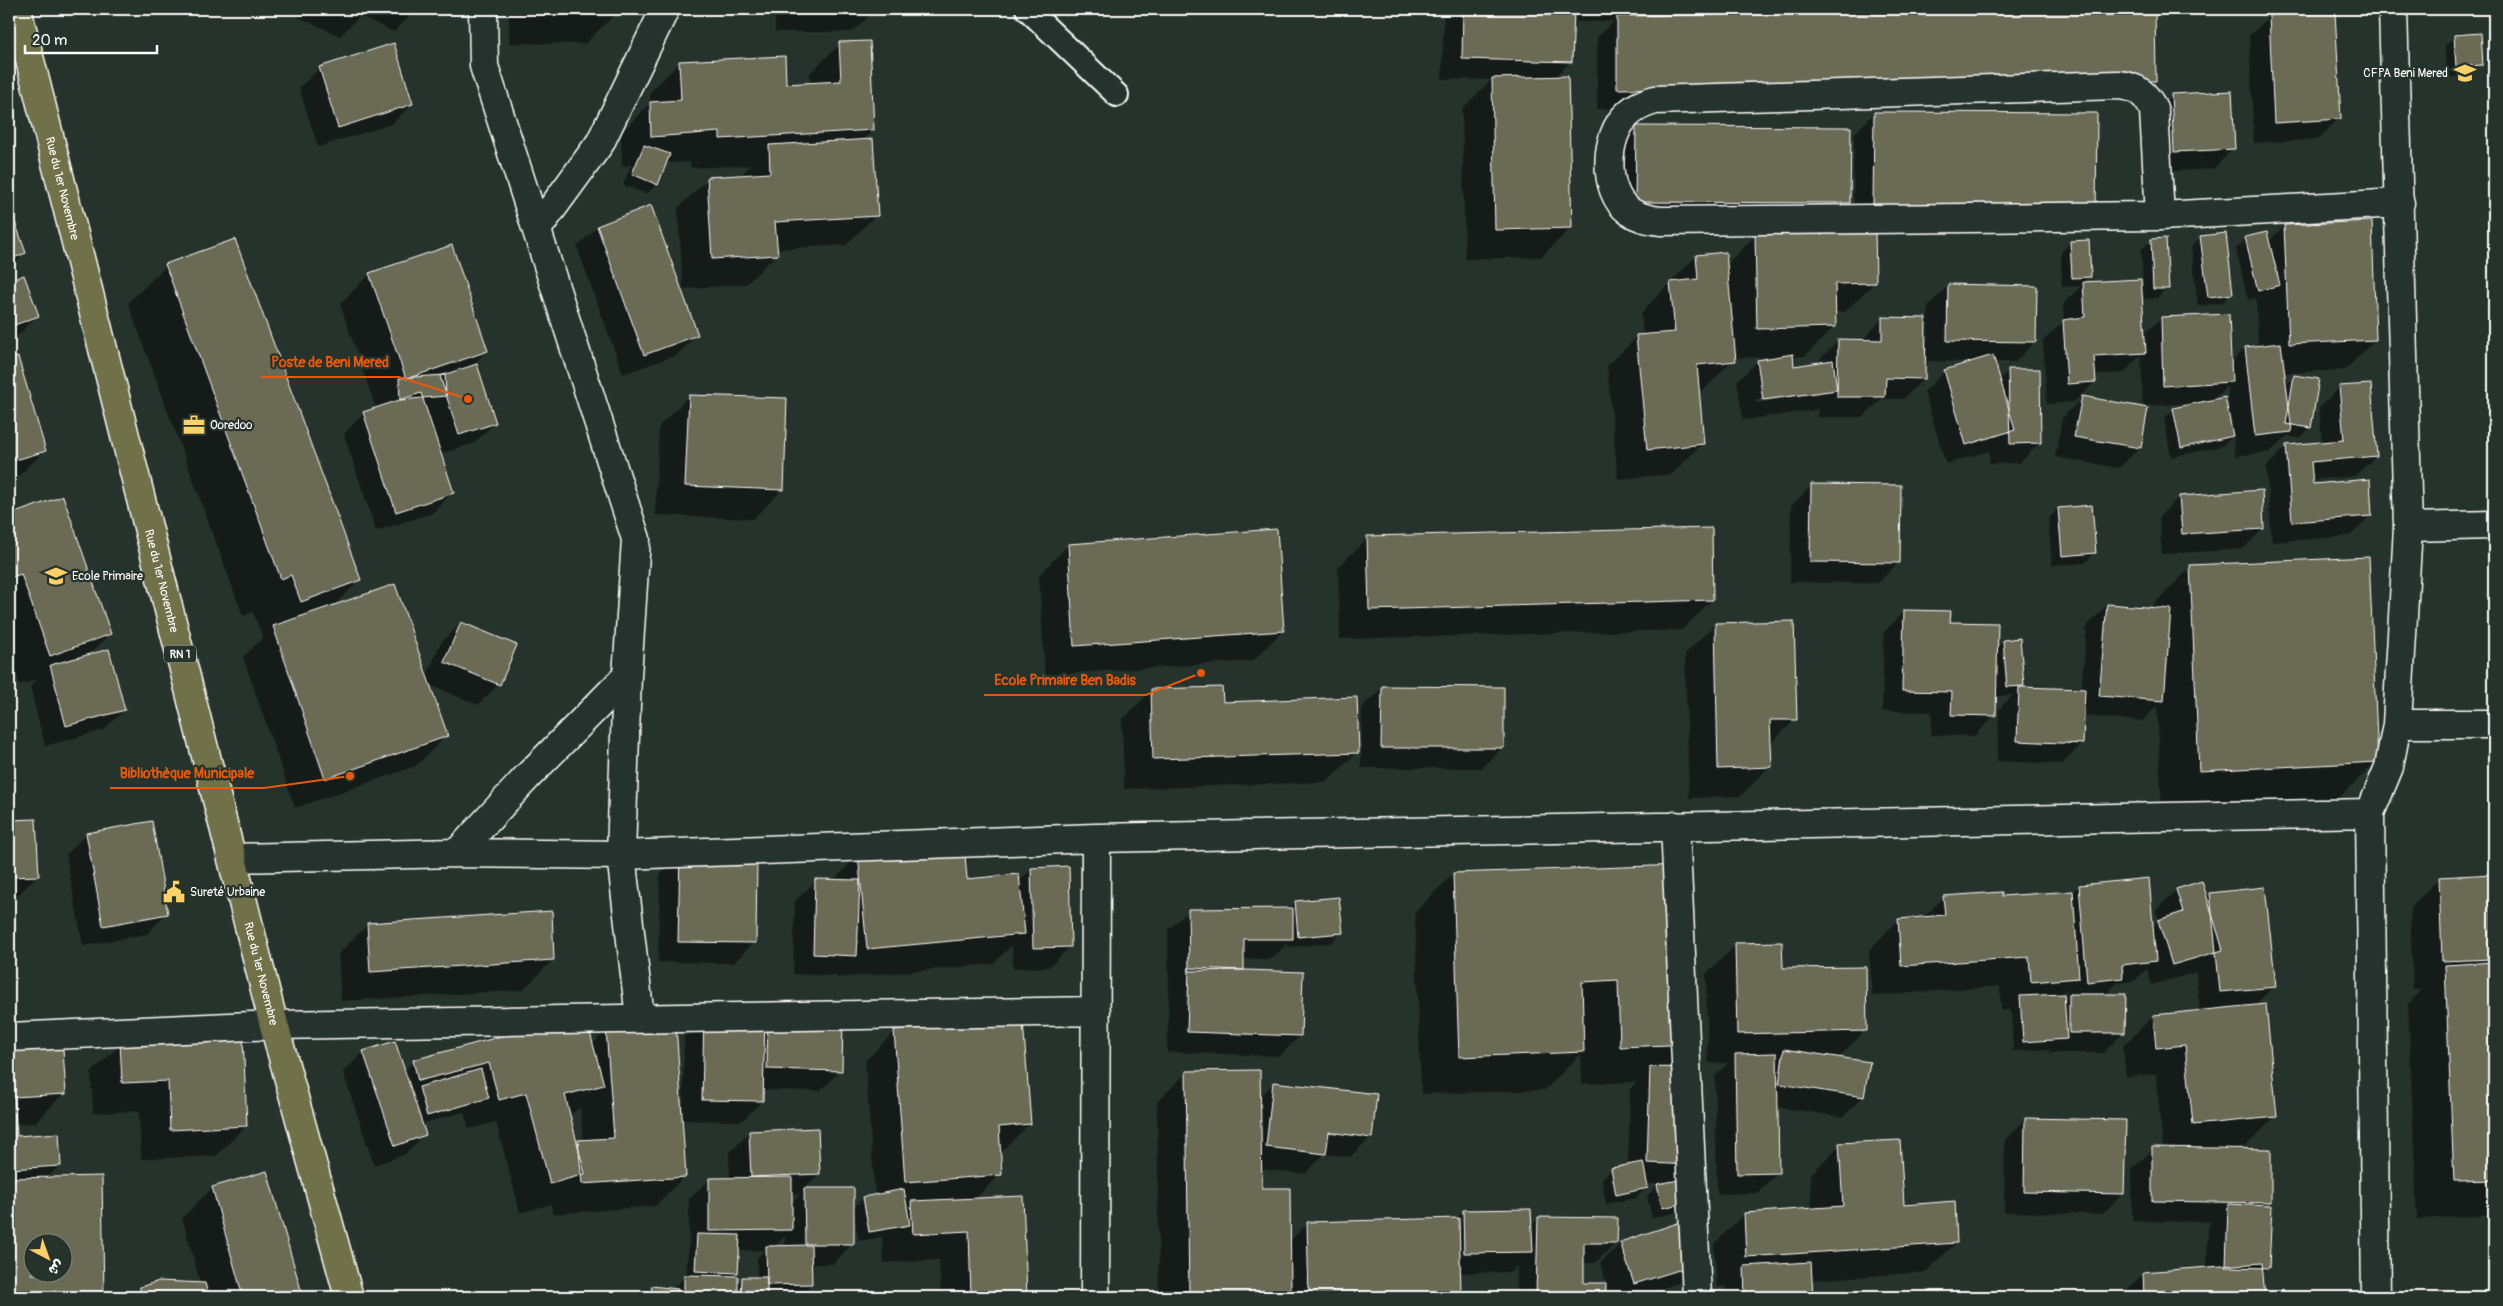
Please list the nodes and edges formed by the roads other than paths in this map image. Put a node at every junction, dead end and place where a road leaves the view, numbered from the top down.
1 (17, 9) edge
2 (483, 9) edge
3 (665, 9) edge
4 (1027, 9) edge
5 (2393, 9) edge
6 (1117, 95) dead end
7 (2400, 203) junction
8 (2160, 216) junction
9 (536, 229) junction
10 (2494, 525) edge
11 (2408, 527) junction
12 (627, 676) junction
13 (2397, 724) junction
14 (2494, 724) edge
15 (2370, 813) junction
16 (1675, 826) junction
17 (1096, 838) junction
18 (457, 854) junction
19 (621, 855) junction
20 (232, 858) junction
21 (1096, 1011) junction
22 (640, 1018) junction
23 (274, 1025) junction
24 (9, 1037) edge
25 (349, 1297) edge
26 (1095, 1297) edge
27 (1697, 1297) edge
28 (2376, 1297) edge

1 - 20 main road, Rue du 1er Novembre / RN 1
2 - 9 street
3 - 9 street
4 - 6 lane
5 - 7 street
7 - 8 street
7 - 11 street
8 - 8 street
9 - 12 street
10 - 11 street
11 - 13 street
12 - 18 street
12 - 19 street
13 - 14 street
13 - 15 street
15 - 16 street
15 - 28 street
16 - 17 street
16 - 27 street
17 - 19 street
17 - 21 street
18 - 19 street
18 - 20 street
19 - 22 street
20 - 23 main road, Rue du 1er Novembre / RN 1
21 - 22 street
21 - 26 street
22 - 23 street
23 - 24 street
23 - 25 main road, Rue du 1er Novembre / RN 1

